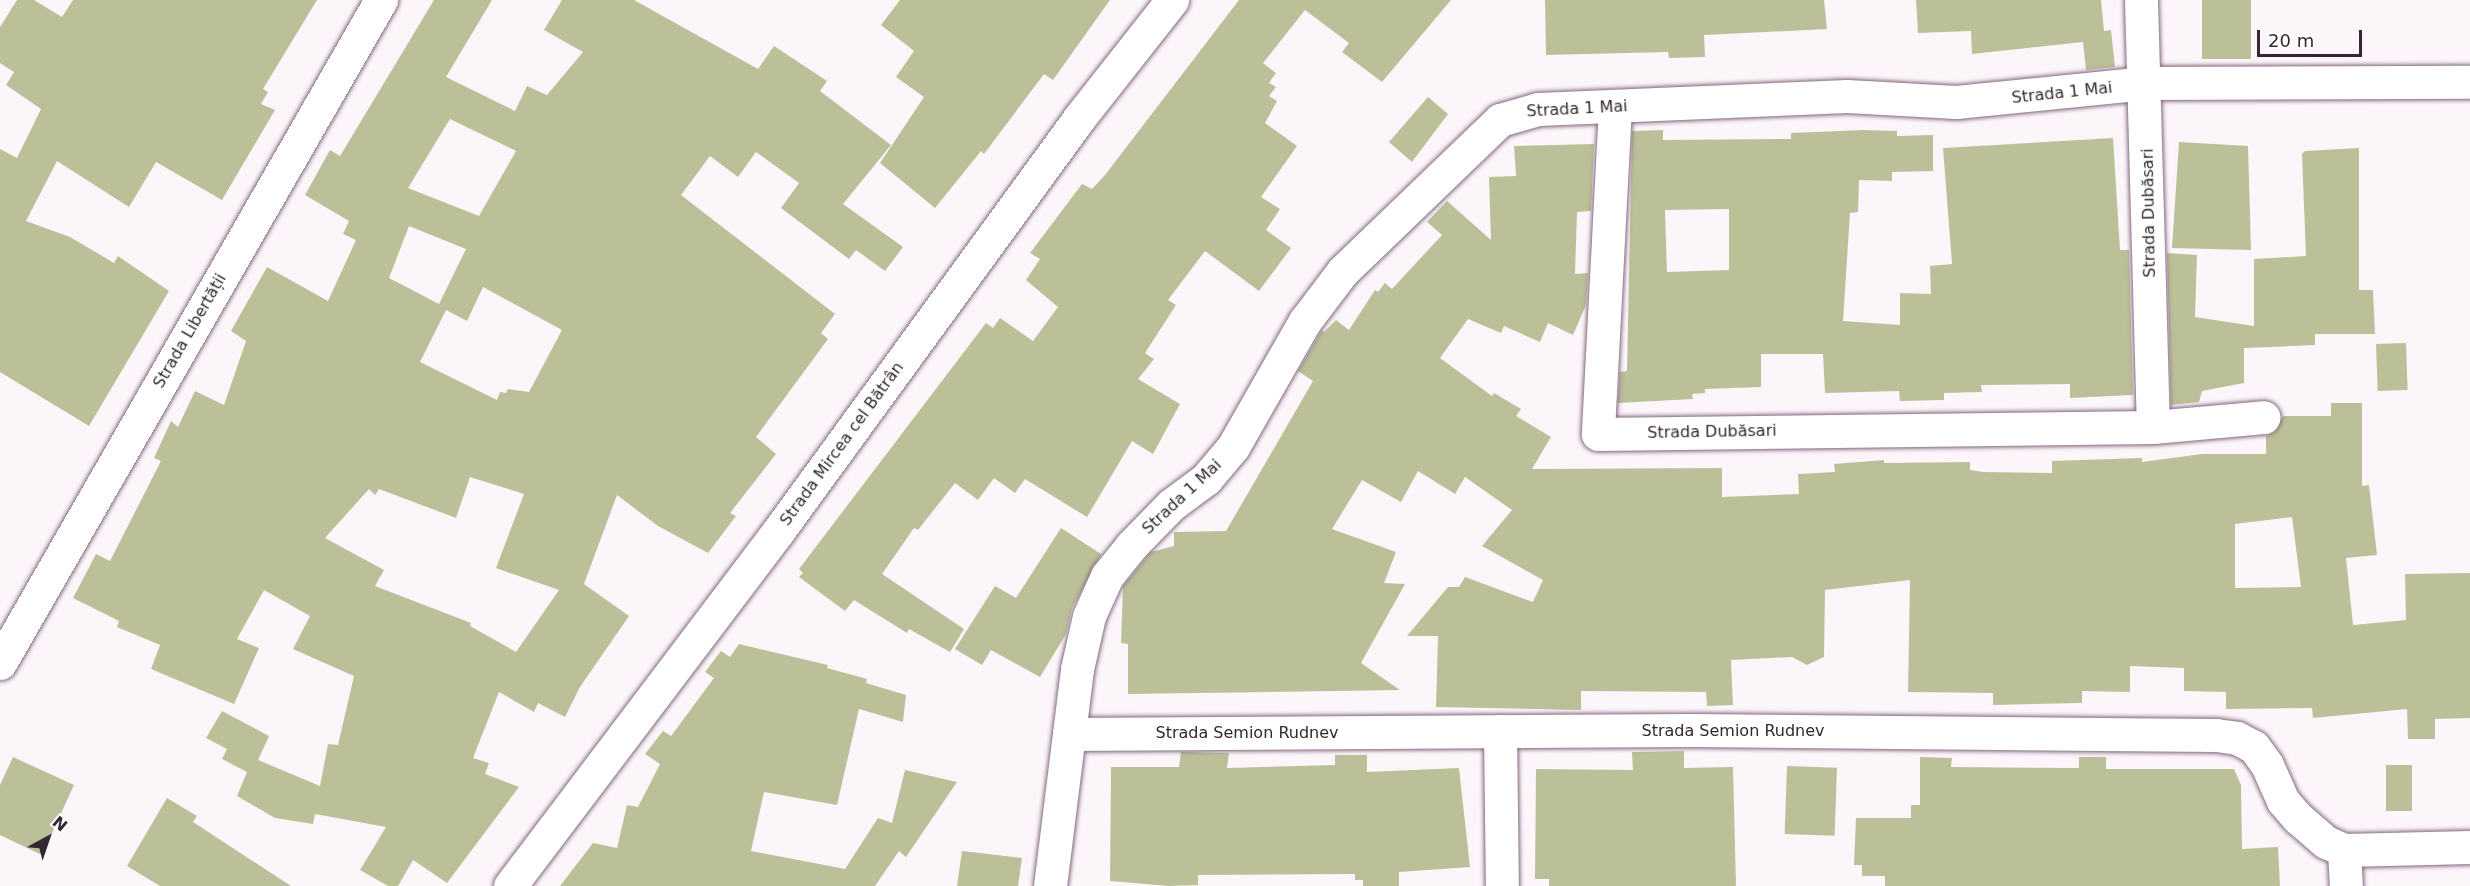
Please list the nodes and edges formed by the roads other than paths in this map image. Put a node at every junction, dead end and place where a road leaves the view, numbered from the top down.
1 (381, 0) edge
2 (1172, 0) edge
3 (2141, 0) edge
4 (2470, 82) edge
5 (2146, 83) junction
6 (1615, 106) junction
7 (2264, 417) dead end
8 (2153, 427) junction
9 (0, 663) edge
10 (1500, 731) junction
11 (1069, 734) junction
12 (2470, 847) edge
13 (2344, 850) junction
14 (510, 886) edge
15 (1050, 886) edge
16 (1502, 886) edge
17 (2346, 886) edge

1 - 9 street, Strada Libertății
2 - 14 street, Strada Mircea cel Bătrân
3 - 5 street, Strada Dubăsari
4 - 5 street, Strada 1 Mai
5 - 6 street, Strada 1 Mai
5 - 8 street, Strada Dubăsari
6 - 8 street, Strada Dubăsari
6 - 11 street, Strada 1 Mai
7 - 8 street, Strada Dubăsari
10 - 11 street, Strada Semion Rudnev
10 - 13 street, Strada Semion Rudnev
10 - 16 street
11 - 15 street, Strada 1 Mai
12 - 13 street
13 - 17 street

